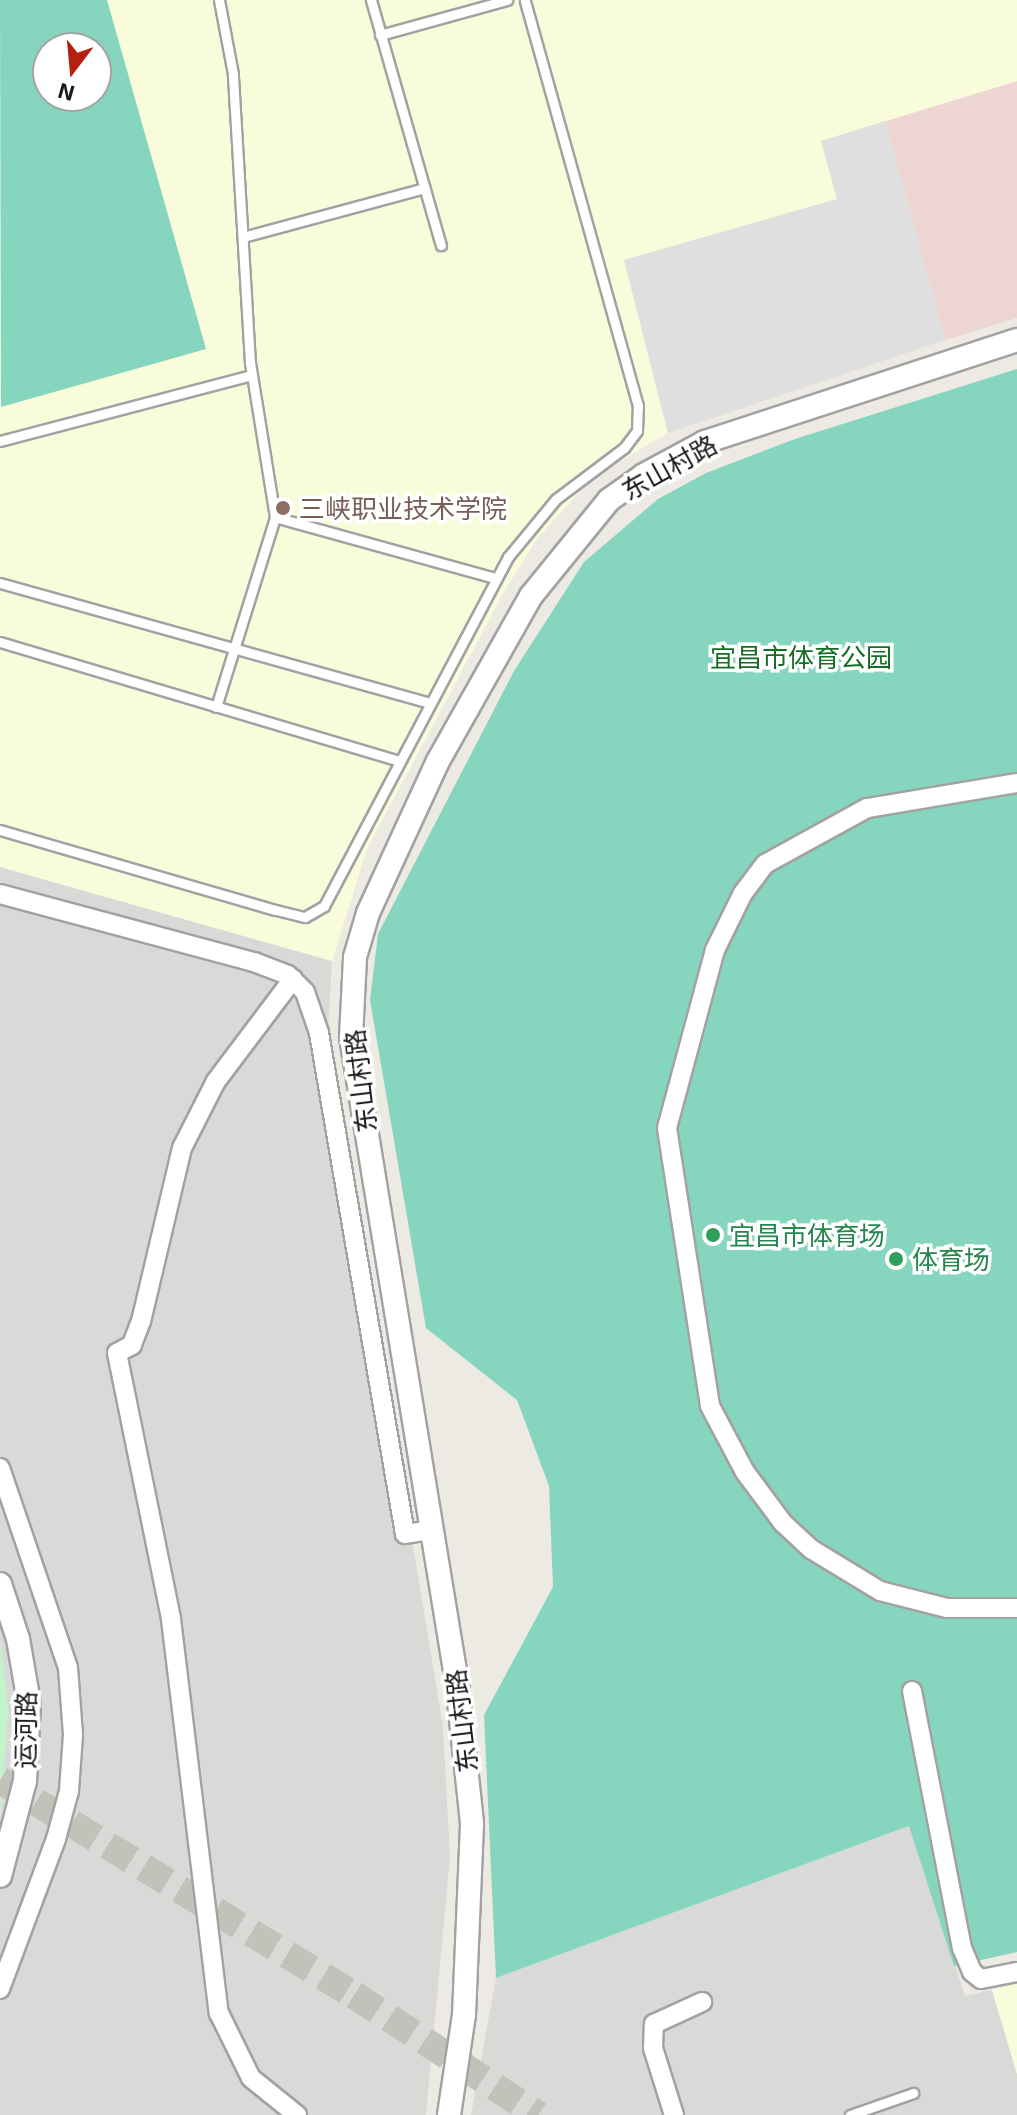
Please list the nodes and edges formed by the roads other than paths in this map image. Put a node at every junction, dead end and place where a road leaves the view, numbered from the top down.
1 (219, 0) edge
2 (371, 0) edge
3 (507, 0) edge
4 (525, 0) edge
5 (380, 35) junction
6 (424, 188) junction
7 (243, 237) junction
8 (441, 245) dead end
9 (1017, 340) edge
10 (251, 375) junction
11 (0, 441) edge
12 (275, 517) junction
13 (495, 578) junction
14 (0, 583) edge
15 (0, 642) edge
16 (235, 649) junction
17 (429, 703) junction
18 (216, 707) junction
19 (398, 761) junction
20 (1017, 783) edge
21 (0, 830) edge
22 (0, 894) edge
23 (293, 979) junction
24 (0, 1468) edge
25 (431, 1530) junction
26 (0, 1584) edge
27 (1017, 1608) edge
28 (912, 1691) dead end
29 (0, 1876) edge
30 (1017, 1972) edge
31 (0, 1989) edge
32 (702, 2002) dead end
33 (913, 2093) dead end
34 (297, 2115) edge
35 (449, 2115) edge
36 (674, 2115) edge
37 (850, 2115) edge

1 - 7 lane
2 - 5 lane
3 - 5 lane
4 - 13 lane
5 - 6 lane
6 - 7 lane
6 - 8 lane
7 - 10 lane
9 - 25 street, 东山村路
10 - 11 lane
10 - 12 lane
12 - 13 lane
12 - 16 lane
13 - 17 lane
14 - 16 lane
15 - 18 lane
16 - 17 lane
16 - 18 lane
17 - 19 lane
18 - 19 lane
19 - 21 lane
20 - 27 street
22 - 23 street
23 - 25 street
23 - 34 street
24 - 31 street
25 - 35 street, 东山村路
26 - 29 street, 运河路
28 - 30 street
32 - 36 street
33 - 37 lane

